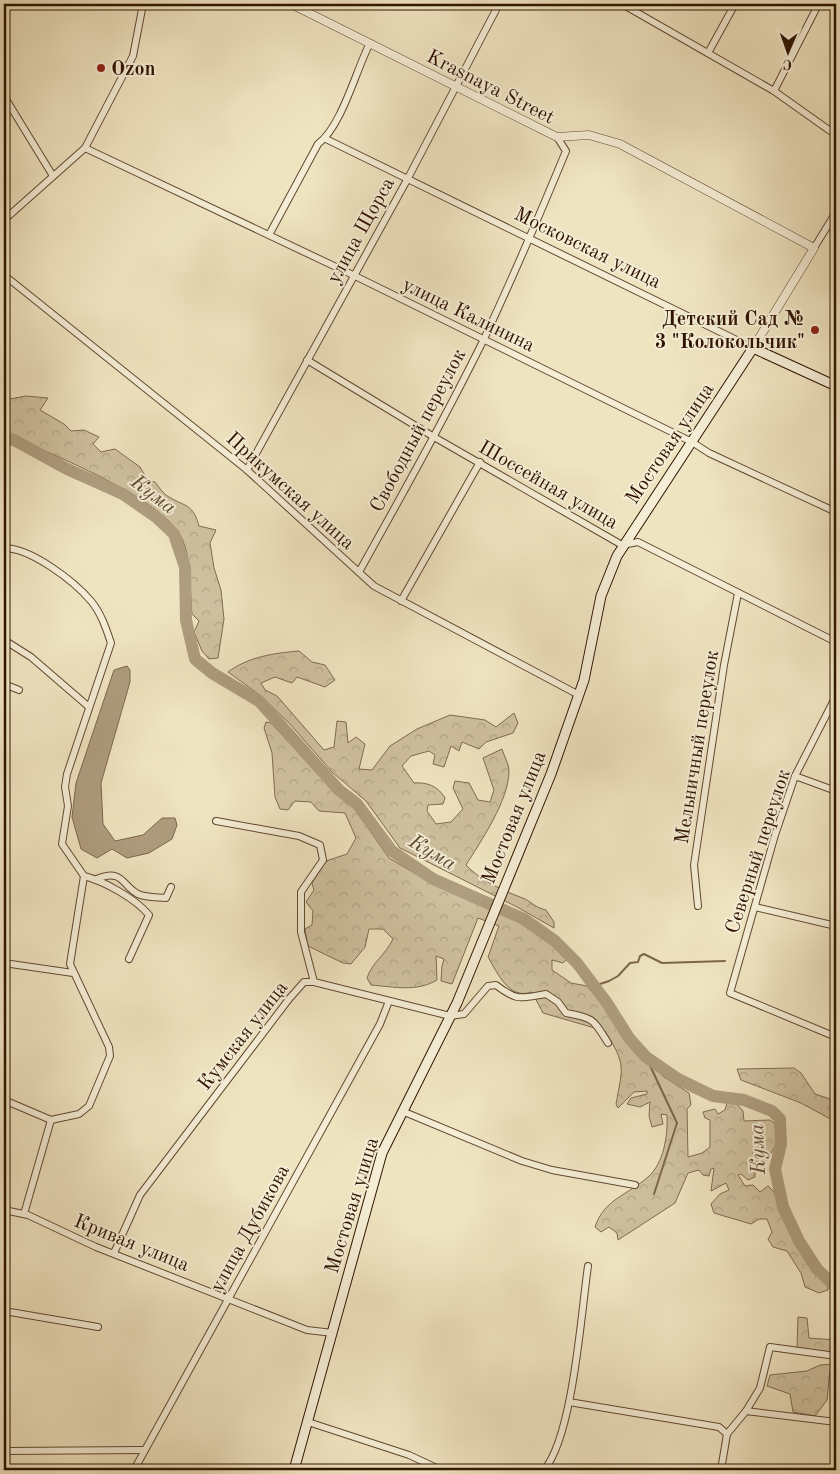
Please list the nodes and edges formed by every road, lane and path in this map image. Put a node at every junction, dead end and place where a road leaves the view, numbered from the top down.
1 (143, 4) edge
2 (291, 4) edge
3 (499, 4) edge
4 (622, 4) edge
5 (735, 4) edge
6 (810, 4) edge
7 (370, 43) junction
8 (708, 53) junction
9 (456, 86) junction
10 (774, 91) junction
11 (4, 96) edge
12 (836, 135) edge
13 (557, 137) junction
14 (326, 138) junction
15 (85, 148) junction
16 (53, 176) junction
17 (407, 180) junction
18 (836, 212) edge
19 (4, 220) edge
20 (269, 236) junction
21 (530, 239) junction
22 (814, 248) junction
23 (353, 275) junction
24 (4, 276) edge
25 (483, 339) junction
26 (753, 348) junction
27 (307, 360) junction
28 (836, 386) edge
29 (434, 437) junction
30 (692, 442) junction
31 (480, 462) junction
32 (247, 470) junction
33 (836, 512) edge
34 (622, 545) junction
35 (4, 548) edge
36 (359, 572) junction
37 (738, 593) junction
38 (401, 601) junction
39 (4, 640) edge
40 (836, 642) edge
41 (4, 684) edge
42 (19, 690) dead end
43 (579, 695) junction
44 (836, 696) edge
45 (89, 707) junction
46 (795, 776) junction
47 (836, 791) edge
48 (216, 821) dead end
49 (84, 876) junction
50 (97, 879) junction
51 (171, 887) dead end
52 (698, 906) dead end
53 (755, 907) junction
54 (836, 926) edge
55 (129, 959) dead end
56 (4, 963) edge
57 (73, 973) junction
58 (314, 982) junction
59 (389, 1001) junction
60 (450, 1016) junction
61 (836, 1037) edge
62 (608, 1043) dead end
63 (4, 1100) edge
64 (402, 1112) junction
65 (50, 1120) junction
66 (635, 1185) dead end
67 (4, 1210) edge
68 (24, 1214) junction
69 (114, 1253) junction
70 (588, 1266) dead end
71 (229, 1299) junction
72 (4, 1311) edge
73 (98, 1327) dead end
74 (333, 1334) junction
75 (836, 1356) edge
76 (569, 1402) junction
77 (746, 1411) junction
78 (308, 1422) junction
79 (836, 1422) edge
80 (727, 1434) junction
81 (144, 1450) junction
82 (4, 1451) edge
83 (134, 1470) edge
84 (294, 1470) edge
85 (441, 1470) edge
86 (544, 1470) edge
87 (721, 1470) edge

1 - 15 street
2 - 7 street, Krasnaya Street
3 - 9 street, улица Щорса
4 - 8 street
5 - 8 street
6 - 10 street
7 - 9 street, Krasnaya Street
7 - 14 street
8 - 10 street
9 - 13 street, Krasnaya Street
9 - 17 street, улица Щорса
10 - 12 street
11 - 16 street
13 - 21 street, Свободный переулок
13 - 22 street, Krasnaya Street
14 - 17 street, Московская улица
14 - 20 street
15 - 16 street
15 - 20 street, улица Калинина
16 - 19 street
17 - 21 street, Московская улица
17 - 23 street, улица Щорса
18 - 22 street, Мостовая улица
20 - 23 street, улица Калинина
21 - 25 street, Свободный переулок
21 - 26 street, Московская улица
22 - 26 street, Мостовая улица
23 - 25 street, улица Калинина
23 - 27 street, улица Щорса
24 - 32 street, Прикумская улица
25 - 29 street, Свободный переулок
25 - 30 street, улица Калинина
26 - 28 main road, Московская улица
26 - 30 main road, Мостовая улица
27 - 29 street, Шоссейная улица
27 - 32 street, улица Щорса
29 - 31 street, Шоссейная улица
29 - 36 street, Свободный переулок
30 - 33 street, улица Калинина
30 - 34 main road, Мостовая улица
31 - 34 street, Шоссейная улица
31 - 38 street
32 - 36 street, Прикумская улица
34 - 37 street, Шоссейная улица
34 - 43 main road, Мостовая улица
35 - 45 street
36 - 38 street, Прикумская улица
37 - 40 street, Шоссейная улица
37 - 52 street, Мельничный переулок
38 - 43 street, Прикумская улица
39 - 45 street
41 - 42 street
43 - 60 main road, Мостовая улица
44 - 46 street, Северный переулок
45 - 49 street
46 - 47 street
46 - 53 street, Северный переулок
48 - 58 street, Кумская улица
49 - 50 street
49 - 57 street
50 - 51 street
50 - 55 street
53 - 54 street
53 - 61 street, Северный переулок
56 - 57 street
57 - 65 street
58 - 59 street
58 - 69 street, Кумская улица
59 - 60 street
59 - 71 street, улица Дубикова
60 - 62 street
60 - 64 main road, Мостовая улица
63 - 65 street
64 - 66 street
64 - 74 main road, Мостовая улица
65 - 68 street
67 - 68 street, Кривая улица
68 - 69 street, Кривая улица
69 - 71 street, Кривая улица
70 - 76 street
71 - 74 street, Кривая улица
71 - 81 street, улица Дубикова
72 - 73 street
74 - 78 main road, Мостовая улица
75 - 77 street
76 - 80 street
76 - 86 street
77 - 79 street
77 - 80 street
78 - 84 main road, Мостовая улица
78 - 85 street
80 - 87 street
81 - 82 street
81 - 83 street, улица Дубикова

